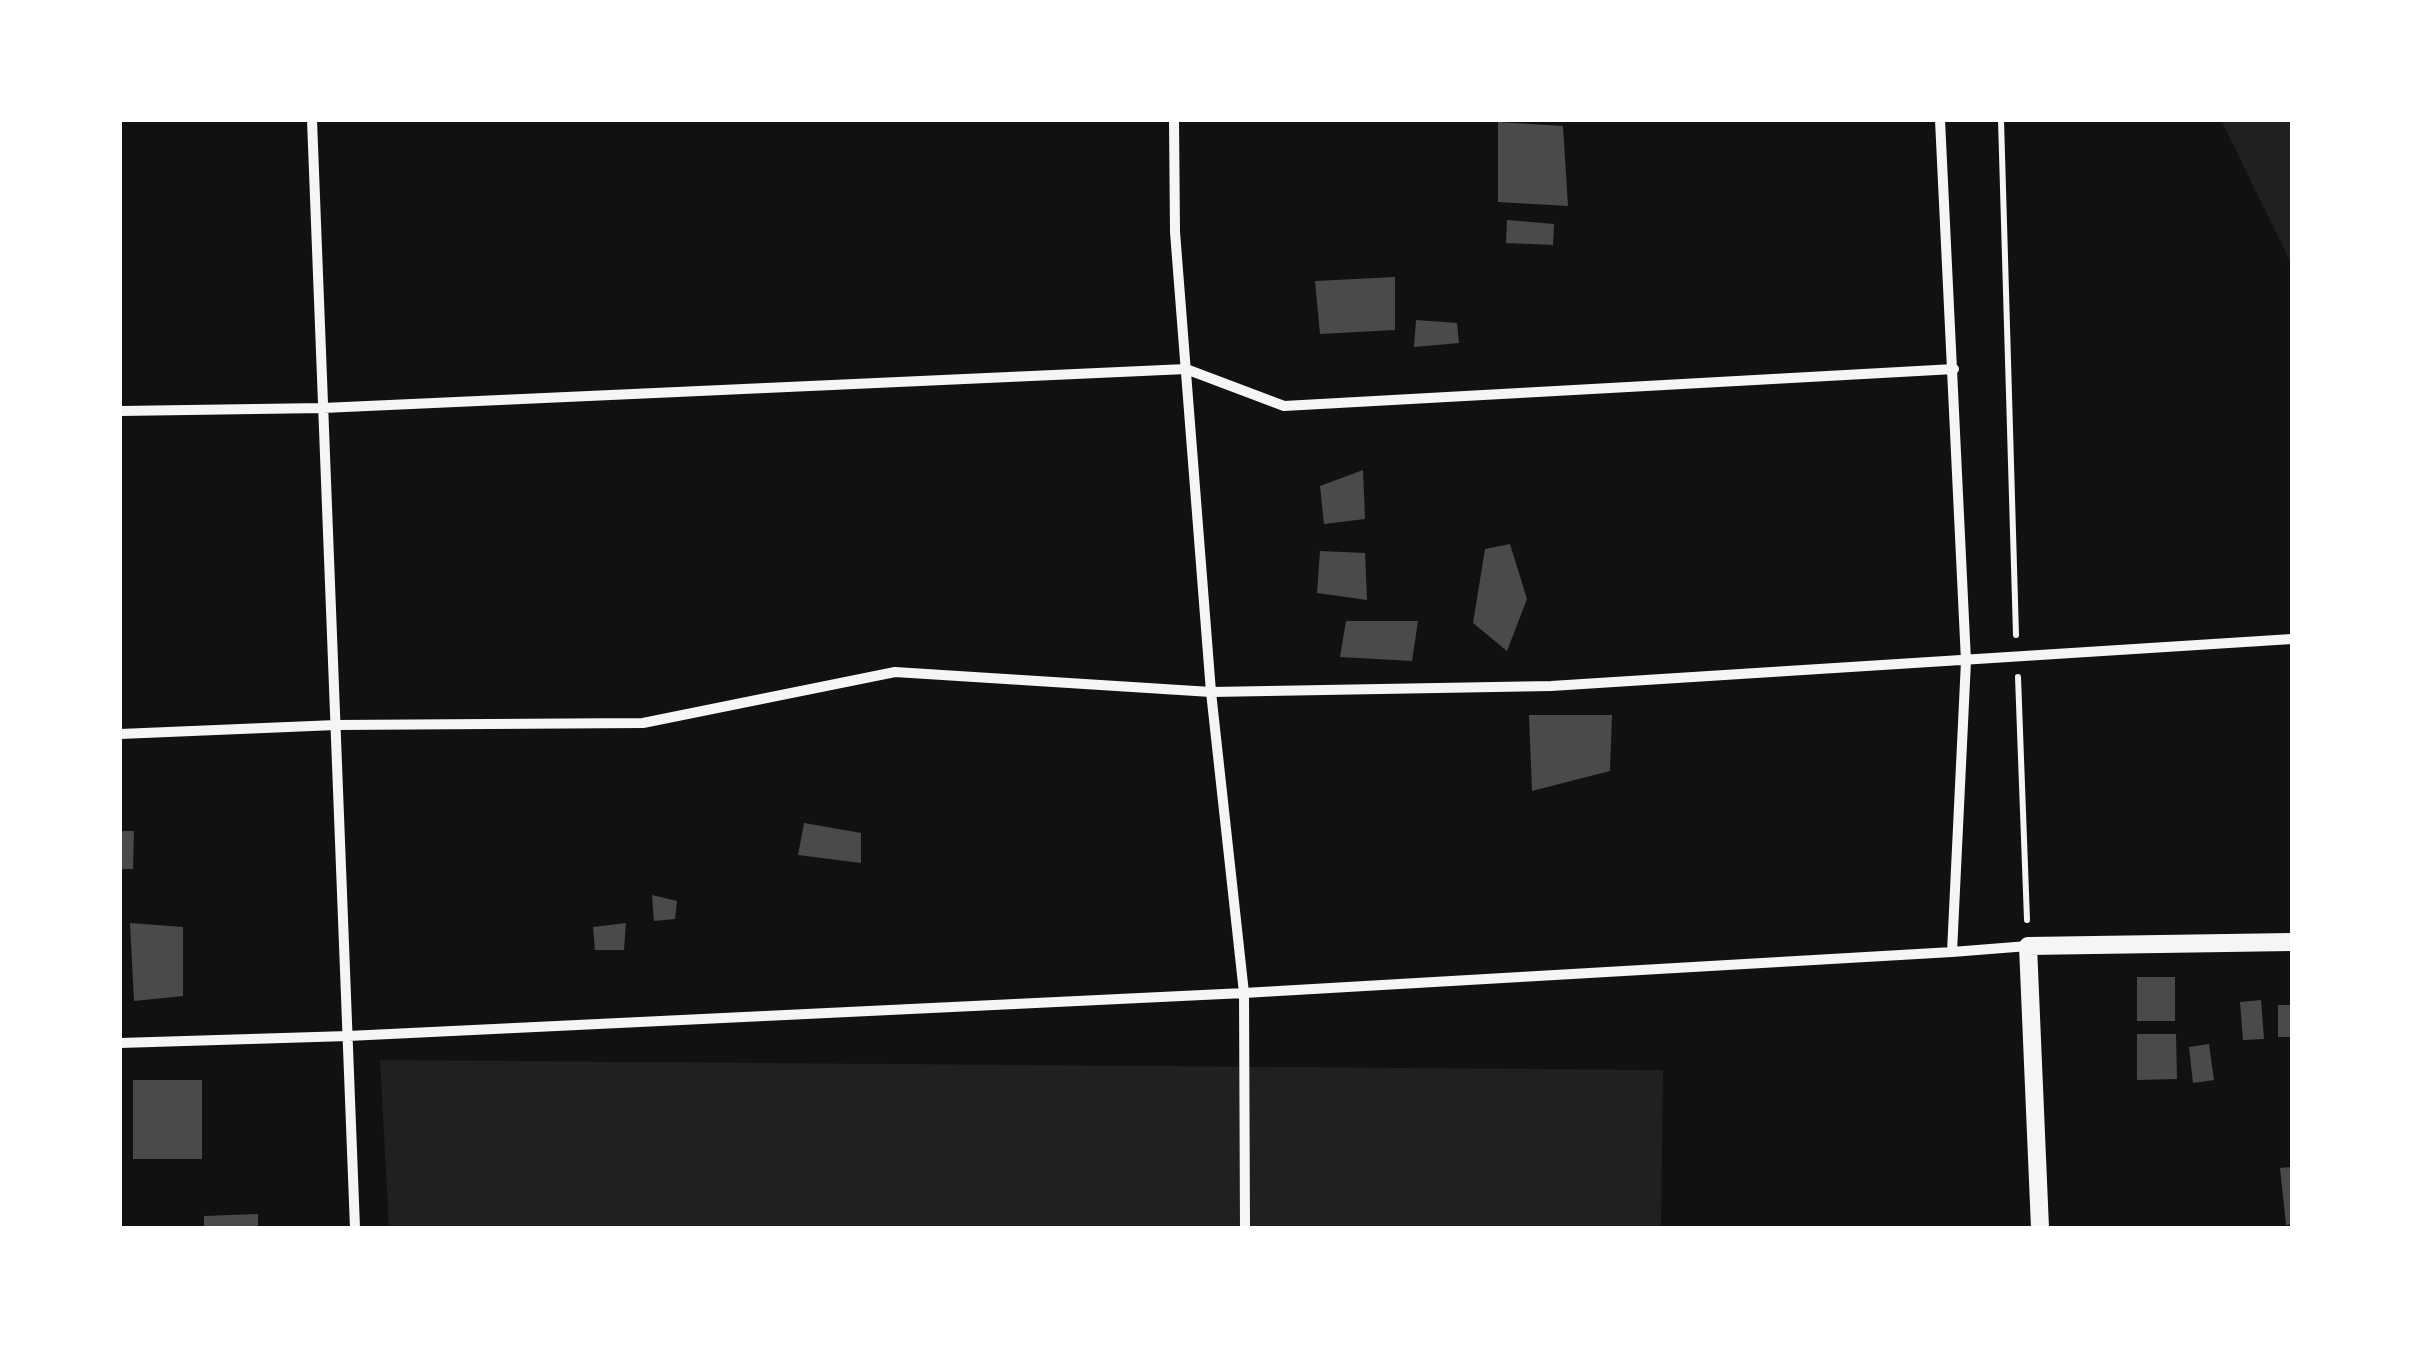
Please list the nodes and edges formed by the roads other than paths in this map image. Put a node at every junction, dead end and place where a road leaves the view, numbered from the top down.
1 (312, 120) edge
2 (1174, 120) edge
3 (1940, 120) edge
4 (1186, 369) junction
5 (1954, 369) junction
6 (323, 408) junction
7 (120, 412) edge
8 (2292, 638) edge
9 (1966, 660) junction
10 (1211, 692) junction
11 (336, 725) junction
12 (120, 734) edge
13 (2292, 942) edge
14 (2028, 946) junction
15 (1952, 952) junction
16 (1244, 993) junction
17 (348, 1036) junction
18 (120, 1043) edge
19 (356, 1228) edge
20 (1245, 1228) edge
21 (2040, 1228) edge

1 - 6 street
2 - 4 street
3 - 5 street
4 - 5 street
4 - 6 street
4 - 10 street
5 - 9 street
6 - 7 street
6 - 11 street
8 - 9 street
9 - 10 street
9 - 15 street
10 - 11 street
10 - 16 street
11 - 12 street
11 - 17 street
13 - 14 street
14 - 15 street
14 - 21 street
15 - 16 street
16 - 17 street
16 - 20 street
17 - 18 street
17 - 19 street

